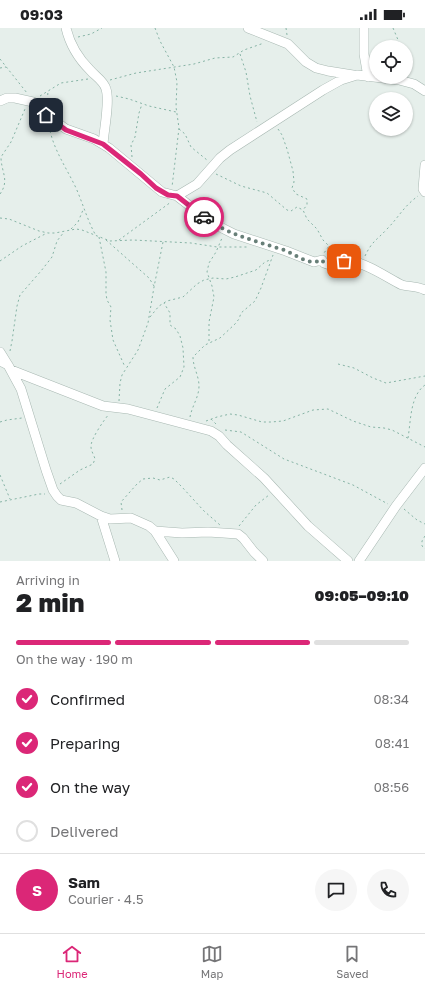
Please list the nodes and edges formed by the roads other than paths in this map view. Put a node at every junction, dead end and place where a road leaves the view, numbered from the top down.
1 (66, 28) edge
2 (248, 28) edge
3 (364, 28) edge
4 (357, 75) junction
5 (368, 77) junction
6 (425, 91) edge
7 (0, 101) edge
8 (103, 144) junction
9 (425, 165) edge
10 (425, 192) edge
11 (175, 196) junction
12 (425, 290) edge
13 (0, 352) edge
14 (6, 364) edge
15 (425, 468) edge
16 (101, 516) junction
17 (155, 531) junction
18 (115, 561) edge
19 (174, 561) edge
20 (263, 561) edge
21 (348, 561) edge
22 (359, 561) edge

1 - 8 street
2 - 4 street
3 - 5 street
4 - 5 street
4 - 11 street
5 - 6 street
7 - 8 street
8 - 11 street
9 - 10 street
11 - 12 street
13 - 14 street
14 - 16 street
14 - 21 street
15 - 22 street
16 - 17 street
16 - 18 street
17 - 19 street
17 - 20 street

